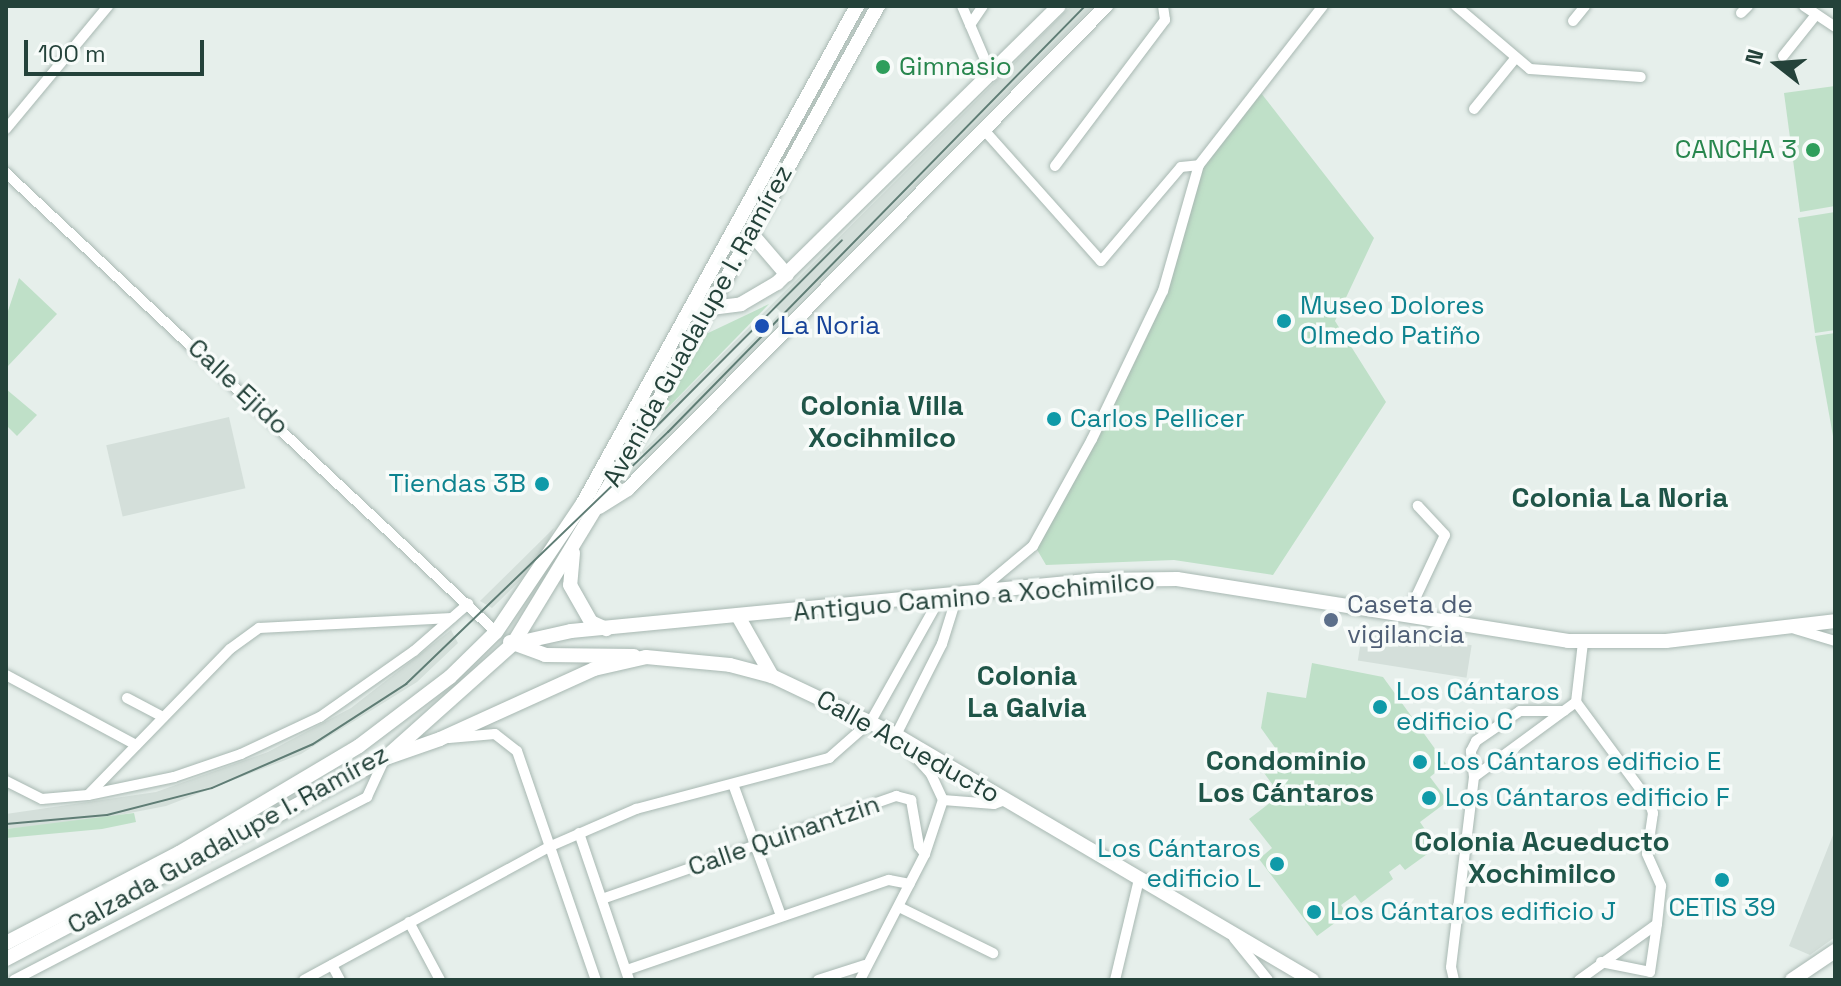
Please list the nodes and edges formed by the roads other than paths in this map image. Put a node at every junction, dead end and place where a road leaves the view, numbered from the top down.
1 (108, 6) edge
2 (857, 6) edge
3 (878, 6) edge
4 (962, 6) edge
5 (983, 6) edge
6 (1059, 6) edge
7 (1106, 6) edge
8 (1163, 6) edge
9 (1323, 6) edge
10 (1456, 6) edge
11 (1585, 6) edge
12 (1804, 6) edge
13 (1815, 16) junction
14 (1573, 21) dead end
15 (970, 25) junction
16 (1835, 27) edge
17 (1783, 56) dead end
18 (1514, 60) junction
19 (992, 76) junction
20 (1641, 77) dead end
21 (1474, 109) dead end
22 (6, 129) edge
23 (985, 131) junction
24 (1199, 165) junction
25 (1055, 166) dead end
26 (6, 173) edge
27 (751, 233) junction
28 (787, 275) junction
29 (708, 309) junction
30 (690, 310) junction
31 (1418, 506) dead end
32 (595, 509) junction
33 (575, 545) junction
34 (975, 594) junction
35 (957, 596) junction
36 (940, 598) junction
37 (468, 604) junction
38 (1407, 616) junction
39 (452, 618) junction
40 (739, 618) junction
41 (1835, 621) edge
42 (1791, 627) junction
43 (606, 629) junction
44 (496, 632) junction
45 (1835, 641) edge
46 (1583, 642) junction
47 (513, 644) junction
48 (646, 657) junction
49 (6, 675) edge
50 (772, 676) junction
51 (127, 698) dead end
52 (1576, 702) junction
53 (1564, 711) junction
54 (163, 717) junction
55 (871, 721) junction
56 (896, 735) junction
57 (440, 739) junction
58 (136, 745) junction
59 (385, 758) junction
60 (1474, 777) junction
61 (6, 781) edge
62 (733, 784) junction
63 (88, 795) junction
64 (943, 800) junction
65 (1005, 800) junction
66 (579, 833) junction
67 (758, 845) junction
68 (551, 846) junction
69 (925, 854) junction
70 (1139, 879) junction
71 (910, 884) junction
72 (602, 899) junction
73 (899, 907) junction
74 (781, 916) junction
75 (409, 922) junction
76 (1657, 924) junction
77 (1228, 930) junction
78 (6, 943) edge
79 (1835, 951) edge
80 (993, 953) dead end
81 (6, 959) edge
82 (1601, 962) junction
83 (332, 965) junction
84 (865, 965) junction
85 (628, 975) edge
86 (14, 980) edge
87 (304, 980) edge
88 (340, 980) edge
89 (440, 980) edge
90 (596, 980) edge
91 (818, 980) edge
92 (860, 980) edge
93 (1115, 980) edge
94 (1268, 980) edge
95 (1312, 980) edge
96 (1454, 980) edge
97 (1579, 980) edge
98 (1792, 980) edge

1 - 22 street
2 - 30 main road, Avenida Guadalupe I. Ramírez
3 - 27 main road, Avenida Guadalupe I. Ramírez
4 - 15 street
5 - 15 street
6 - 19 main road
7 - 23 main road
8 - 25 street
9 - 24 street
10 - 18 street
11 - 14 street
12 - 13 street
13 - 16 street
13 - 17 street
15 - 19 street
18 - 20 street
18 - 21 street
19 - 28 main road
23 - 24 street
23 - 32 main road
24 - 34 street
26 - 37 street, Calle Ejido
27 - 28 main road
27 - 29 main road, Avenida Guadalupe I. Ramírez
28 - 29 main road
29 - 30 main road
29 - 32 main road, Avenida Guadalupe I. Ramírez
30 - 44 main road, Avenida Guadalupe I. Ramírez
31 - 38 street
32 - 33 main road, Avenida Guadalupe I. Ramírez
33 - 43 main road
33 - 47 main road, Avenida Guadalupe I. Ramírez
34 - 35 main road, Antiguo Camino a Xochimilco
34 - 38 main road, Antiguo Camino a Xochimilco
35 - 36 main road, Antiguo Camino a Xochimilco
35 - 56 street
36 - 40 main road, Antiguo Camino a Xochimilco
36 - 55 street
37 - 39 street
37 - 44 street, Calle Ejido
38 - 46 main road, Antiguo Camino a Xochimilco
39 - 54 street
39 - 63 street
40 - 43 main road, Antiguo Camino a Xochimilco
40 - 50 main road
41 - 42 main road, Antiguo Camino a Xochimilco
42 - 45 street
42 - 46 main road, Antiguo Camino a Xochimilco
43 - 47 main road, Antiguo Camino a Xochimilco
44 - 47 main road
44 - 78 main road, Calzada Guadalupe I. Ramírez
46 - 52 street
47 - 48 main road
47 - 59 main road, Calzada Guadalupe I. Ramírez
48 - 50 main road, Calle Acueducto
48 - 57 main road, Calle Acueducto
49 - 58 street
50 - 55 main road, Calle Acueducto
51 - 54 street
52 - 53 street
52 - 76 street
53 - 60 street
53 - 60 street
54 - 58 street
55 - 56 main road, Calle Acueducto
55 - 62 street
56 - 64 street
56 - 65 main road, Calle Acueducto
57 - 59 main road, Calle Acueducto
57 - 68 street
58 - 63 street
59 - 81 main road, Calzada Guadalupe I. Ramírez
59 - 86 street
60 - 96 street
61 - 63 street
62 - 66 street
62 - 67 street
64 - 65 street
64 - 69 street
65 - 70 main road, Calle Acueducto
66 - 68 street
66 - 72 street
67 - 69 street, Calle Quinantzin
67 - 72 street, Calle Quinantzin
67 - 74 street
68 - 75 street
68 - 90 street
69 - 71 street
70 - 77 main road, Calle Acueducto
70 - 93 street
71 - 73 street
71 - 74 street
72 - 85 street
73 - 80 street
73 - 84 street
74 - 85 street
75 - 83 street
75 - 89 street
76 - 82 street
76 - 82 street
77 - 94 street
77 - 95 main road, Calle Acueducto
79 - 98 main road
82 - 97 street
83 - 87 street
83 - 88 street
84 - 91 street
84 - 92 street

